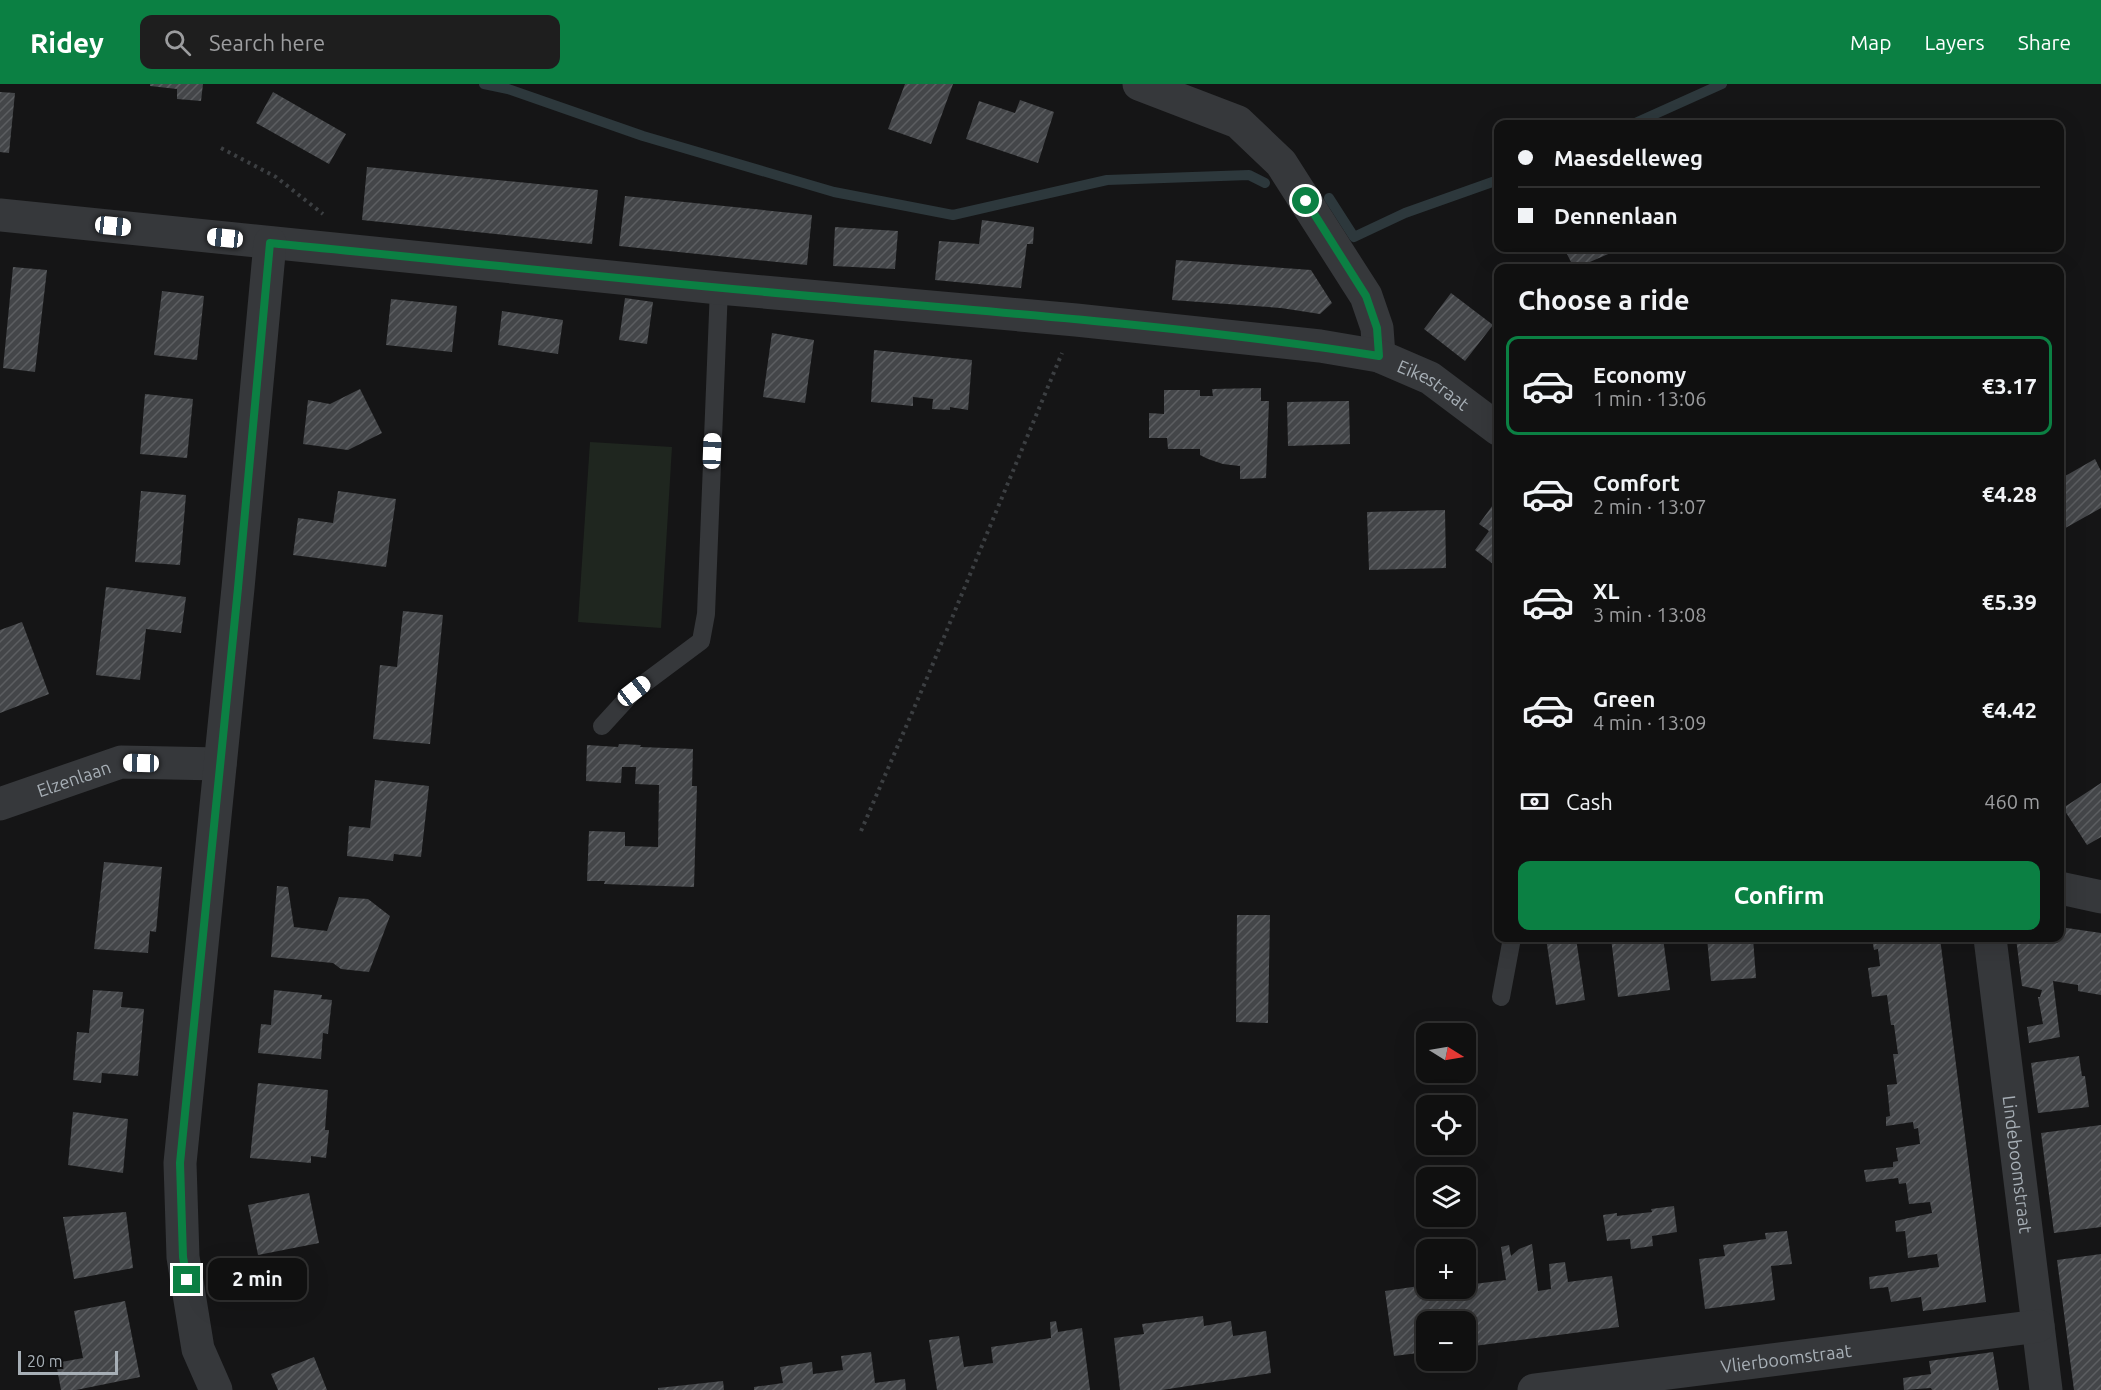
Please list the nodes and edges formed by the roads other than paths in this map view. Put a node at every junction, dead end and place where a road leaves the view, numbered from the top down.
1 (1139, 84) edge
2 (0, 215) edge
3 (270, 243) junction
4 (719, 288) junction
5 (1379, 356) junction
6 (1494, 426) edge
7 (602, 726) dead end
8 (220, 765) junction
9 (0, 804) edge
10 (2064, 889) edge
11 (2101, 897) edge
12 (1511, 942) edge
13 (1990, 942) edge
14 (1501, 997) dead end
15 (2038, 1326) junction
16 (216, 1390) edge
17 (1534, 1390) edge
18 (2046, 1390) edge

1 - 5 street
2 - 3 street, Eikestraat
3 - 4 street, Eikestraat
3 - 8 street
4 - 5 street, Eikestraat
4 - 7 lane
5 - 6 street, Eikestraat
8 - 9 street, Elzenlaan
8 - 16 street
10 - 11 street
12 - 14 lane
13 - 15 street, Lindeboomstraat
15 - 17 street, Vlierboomstraat
15 - 18 street, Lindeboomstraat

